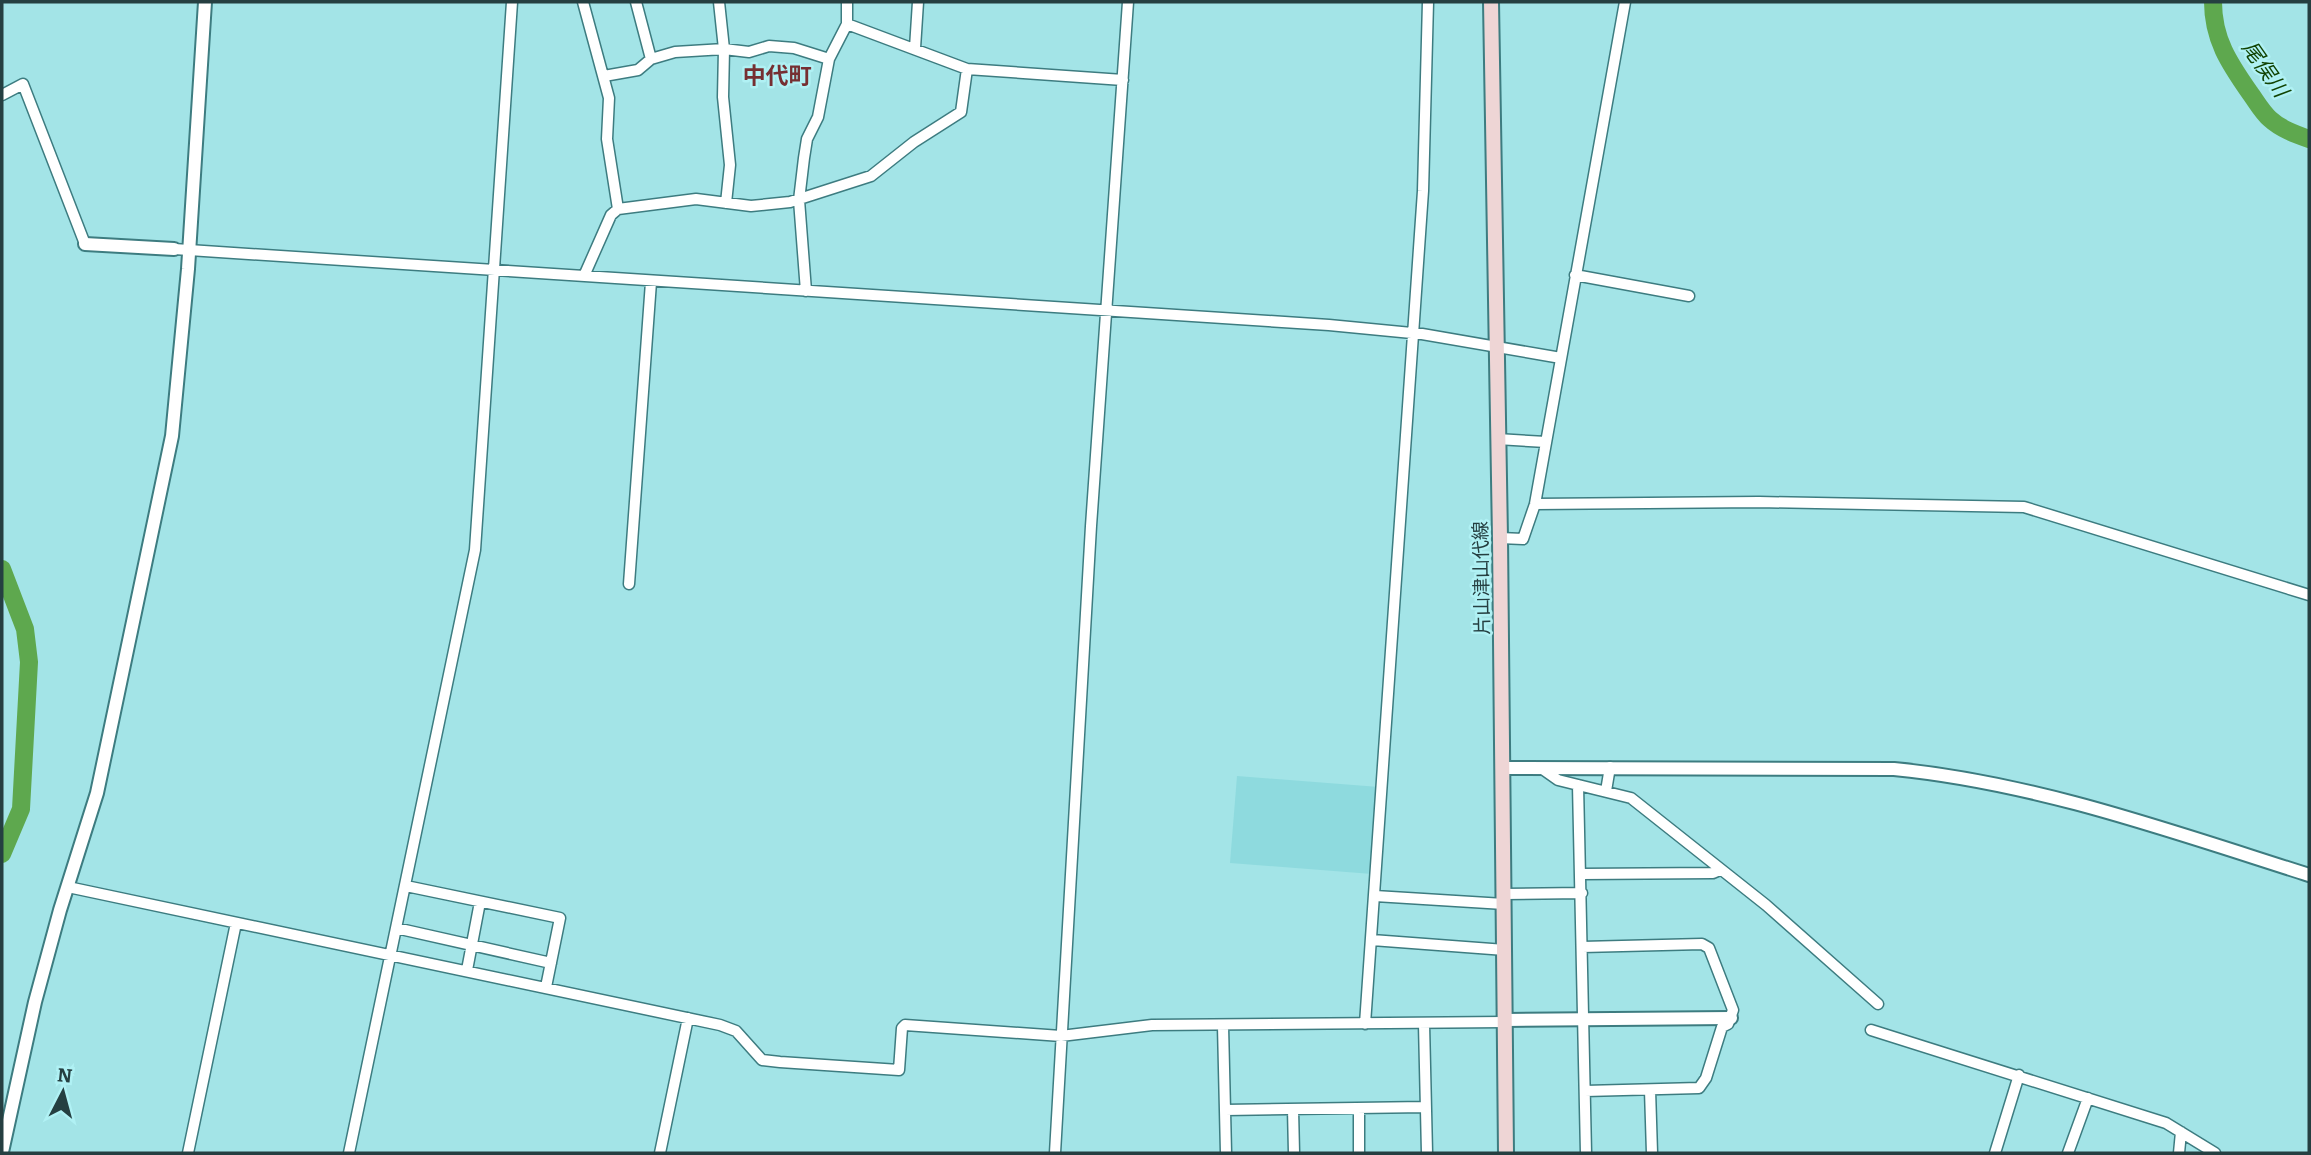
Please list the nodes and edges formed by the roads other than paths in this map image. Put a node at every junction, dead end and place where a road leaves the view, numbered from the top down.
1 (205, 2) edge
2 (512, 2) edge
3 (583, 2) edge
4 (636, 2) edge
5 (719, 2) edge
6 (847, 2) edge
7 (918, 2) edge
8 (1128, 2) edge
9 (1429, 2) edge
10 (1491, 2) edge
11 (1625, 2) edge
12 (847, 24) junction
13 (915, 48) junction
14 (724, 49) junction
15 (651, 59) junction
16 (829, 59) junction
17 (967, 69) junction
18 (604, 76) junction
19 (1123, 80) junction
20 (2, 95) edge
21 (799, 200) junction
22 (726, 203) junction
23 (618, 209) junction
24 (85, 244) joint
25 (174, 249) joint
26 (190, 250) junction
27 (495, 271) junction
28 (1576, 275) junction
29 (584, 276) junction
30 (651, 282) junction
31 (806, 291) junction
32 (1689, 296) dead end
33 (1108, 312) junction
34 (1413, 333) junction
35 (1495, 345) junction
36 (1561, 358) junction
37 (1497, 439) junction
38 (1546, 442) junction
39 (1535, 504) junction
40 (1500, 538) junction
41 (629, 584) dead end
42 (2309, 595) edge
43 (1610, 767) junction
44 (1503, 768) junction
45 (1541, 768) junction
46 (1578, 785) junction
47 (1606, 791) junction
48 (1720, 870) junction
49 (1581, 874) junction
50 (2309, 875) edge
51 (406, 886) junction
52 (68, 887) junction
53 (1581, 893) junction
54 (1375, 895) junction
55 (1504, 899) junction
56 (480, 902) junction
57 (236, 923) junction
58 (397, 928) junction
59 (1372, 940) junction
60 (471, 945) junction
61 (1582, 947) junction
62 (1505, 950) junction
63 (391, 956) junction
64 (551, 962) junction
65 (467, 970) junction
66 (546, 987) junction
67 (1878, 1004) dead end
68 (688, 1018) junction
69 (1731, 1018) junction
70 (1583, 1019) junction
71 (1505, 1021) junction
72 (1365, 1024) junction
73 (1424, 1024) junction
74 (1223, 1026) junction
75 (1871, 1030) dead end
76 (1061, 1036) junction
77 (2019, 1075) junction
78 (1650, 1090) junction
79 (1585, 1091) junction
80 (2088, 1098) junction
81 (1425, 1107) junction
82 (1359, 1109) junction
83 (1225, 1110) junction
84 (1293, 1110) junction
85 (2181, 1132) junction
86 (2, 1152) edge
87 (188, 1153) edge
88 (349, 1153) edge
89 (660, 1153) edge
90 (1055, 1153) edge
91 (1226, 1153) edge
92 (1294, 1153) edge
93 (1359, 1153) edge
94 (1427, 1153) edge
95 (1506, 1153) edge
96 (1586, 1153) edge
97 (1652, 1153) edge
98 (1995, 1153) edge
99 (2068, 1153) edge
100 (2179, 1153) edge
101 (2215, 1153) edge

1 - 26 street
2 - 27 street
3 - 18 street
4 - 15 street
5 - 14 street
6 - 12 street
7 - 13 street
8 - 19 street
9 - 34 street
10 - 35 main road, 片山津山代線
11 - 28 street
12 - 13 street
12 - 16 street
13 - 17 street
14 - 15 street
14 - 16 street
14 - 22 street
15 - 18 street
16 - 21 street
17 - 19 street
17 - 21 street
18 - 23 street
19 - 33 street
20 - 24 street
21 - 22 street
21 - 31 street
22 - 23 street
23 - 29 street
24 - 25 street
25 - 26 street
26 - 27 street
26 - 52 street
27 - 29 street
27 - 51 street
28 - 32 street
28 - 36 street
29 - 30 street
30 - 31 street
30 - 41 street
31 - 33 street
33 - 34 street
33 - 76 street
34 - 35 street
34 - 54 street
35 - 36 street
35 - 37 main road, 片山津山代線
36 - 38 street
37 - 38 street
37 - 40 main road, 片山津山代線
38 - 39 street
39 - 40 street
39 - 42 street
40 - 44 main road, 片山津山代線
43 - 45 street
43 - 47 street
43 - 50 street
44 - 45 street
44 - 55 main road, 片山津山代線
45 - 46 street
46 - 47 street
46 - 49 street
47 - 48 street
48 - 49 street
48 - 67 street
49 - 53 street
51 - 56 street
51 - 58 street
52 - 57 street
52 - 86 street
53 - 55 street
53 - 61 street
54 - 55 street
54 - 59 street
55 - 62 main road, 片山津山代線
56 - 60 street
56 - 64 street
57 - 63 street
57 - 87 street
58 - 60 street
58 - 63 street
59 - 62 street
59 - 72 street
60 - 64 street
60 - 65 street
61 - 69 street
61 - 70 street
62 - 71 main road, 片山津山代線
63 - 65 street
63 - 88 street
64 - 66 street
65 - 66 street
66 - 68 street
68 - 76 street
68 - 89 street
69 - 70 street
69 - 78 street
70 - 71 street
70 - 79 street
71 - 73 street
71 - 95 main road, 片山津山代線
72 - 73 street
72 - 74 street
73 - 81 street
74 - 76 street
74 - 83 street
75 - 77 street
76 - 90 street
77 - 80 street
77 - 98 street
78 - 79 street
78 - 97 street
79 - 96 street
80 - 85 street
80 - 99 street
81 - 82 street
81 - 94 street
82 - 84 street
82 - 93 street
83 - 84 street
83 - 91 street
84 - 92 street
85 - 100 street
85 - 101 street

